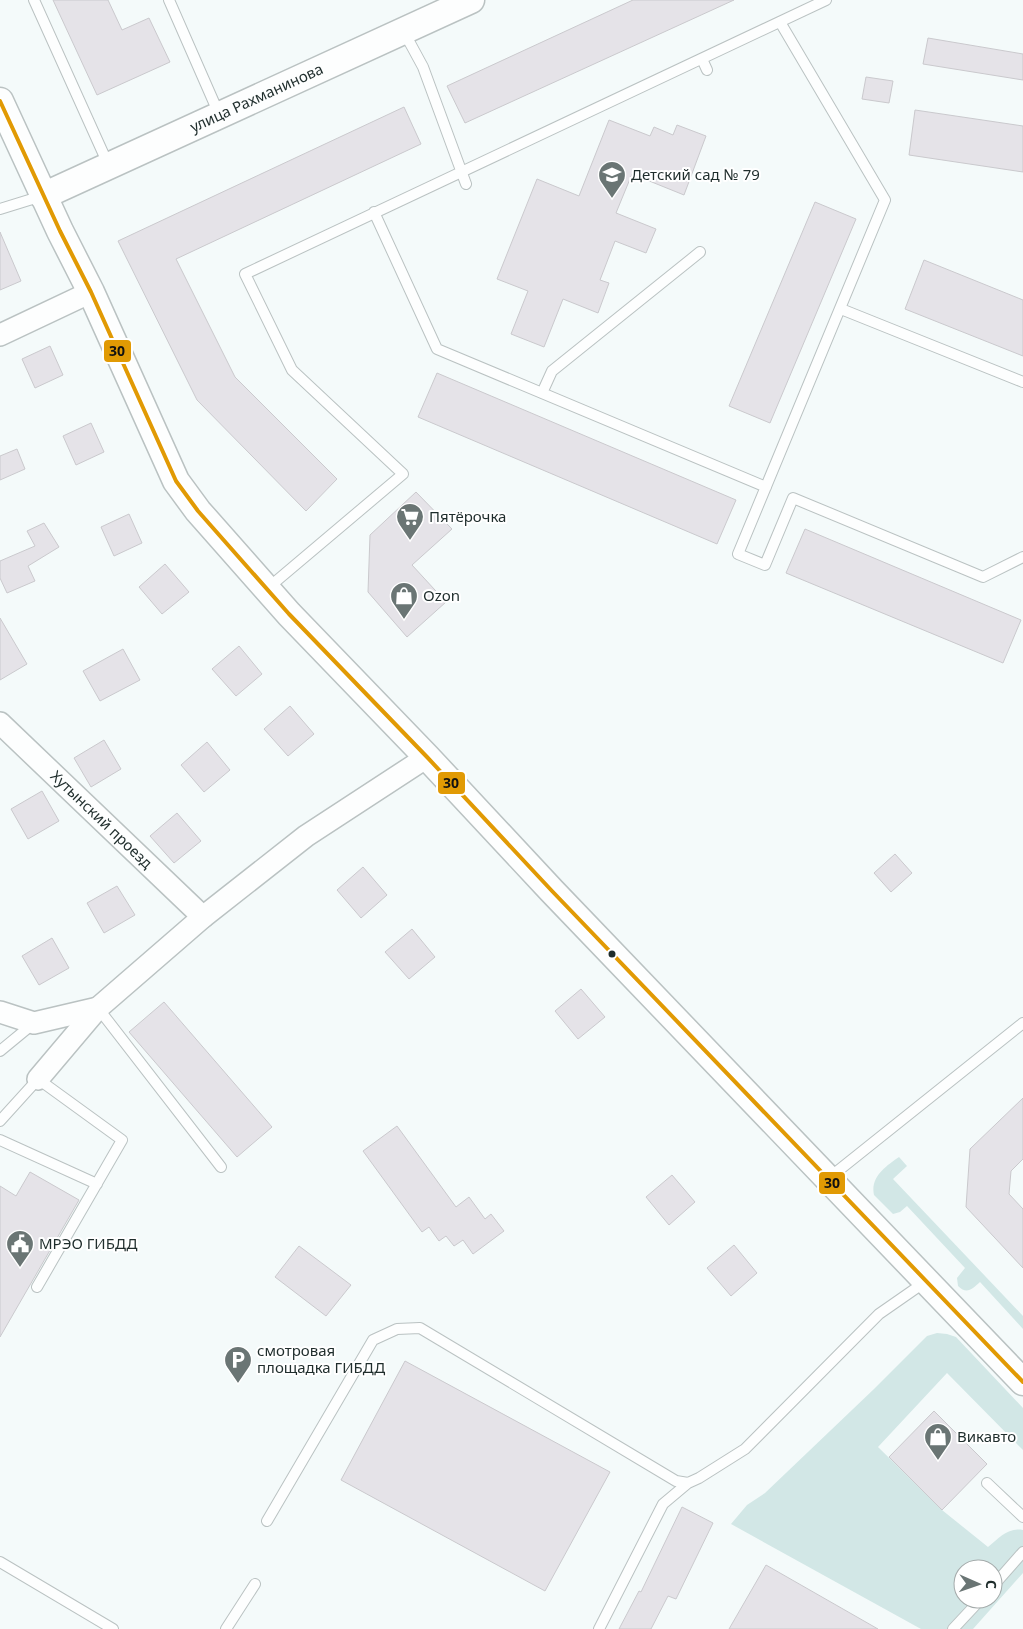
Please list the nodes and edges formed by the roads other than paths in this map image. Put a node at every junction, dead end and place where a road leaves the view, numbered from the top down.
1 (34, 0) edge
2 (168, 0) edge
3 (471, 0) edge
4 (826, 0) edge
5 (780, 22) junction
6 (404, 32) junction
7 (702, 59) junction
8 (707, 70) dead end
9 (0, 101) edge
10 (220, 115) junction
11 (109, 165) junction
12 (460, 172) junction
13 (466, 184) dead end
14 (43, 196) junction
15 (0, 209) edge
16 (374, 212) junction
17 (700, 252) dead end
18 (90, 292) junction
19 (841, 309) junction
20 (0, 335) edge
21 (1023, 382) edge
22 (542, 393) junction
23 (766, 487) junction
24 (1023, 557) edge
25 (266, 589) junction
26 (0, 723) edge
27 (427, 757) junction
28 (203, 917) junction
29 (98, 1008) junction
30 (0, 1012) edge
31 (34, 1023) junction
32 (1023, 1023) edge
33 (0, 1052) edge
34 (38, 1079) junction
35 (0, 1121) edge
36 (0, 1140) edge
37 (221, 1167) dead end
38 (828, 1178) junction
39 (97, 1184) junction
40 (925, 1281) junction
41 (37, 1287) dead end
42 (1023, 1382) edge
43 (688, 1483) junction
44 (987, 1483) dead end
45 (1023, 1517) edge
46 (266, 1520) dead end
47 (1023, 1552) edge
48 (0, 1562) edge
49 (1003, 1575) edge
50 (255, 1584) dead end
51 (972, 1609) edge
52 (113, 1629) edge
53 (226, 1629) edge
54 (599, 1629) edge
55 (953, 1629) edge

1 - 11 lane
2 - 10 lane
3 - 6 street, улица Рахманинова
4 - 5 lane
5 - 7 lane
5 - 19 lane
6 - 10 street, улица Рахманинова
6 - 12 lane
7 - 8 lane
7 - 12 lane
9 - 14 street
10 - 11 street, улица Рахманинова
11 - 14 street, улица Рахманинова
12 - 13 lane
12 - 16 lane
14 - 15 lane
14 - 18 street
16 - 22 lane
16 - 25 lane
17 - 22 lane
18 - 20 street
18 - 25 street
19 - 21 lane
19 - 23 lane
22 - 23 lane
23 - 24 lane
25 - 27 street
26 - 28 street, Хутынский проезд
27 - 28 street
27 - 38 street
28 - 29 street
29 - 31 street
29 - 34 street
29 - 37 lane
30 - 31 street
31 - 33 lane
32 - 38 lane
34 - 35 lane
34 - 39 lane
36 - 39 lane
38 - 40 street
39 - 41 lane
40 - 42 street
40 - 43 lane
43 - 46 lane
43 - 54 lane
44 - 45 lane
47 - 49 lane
48 - 52 lane
50 - 53 lane
51 - 55 lane

